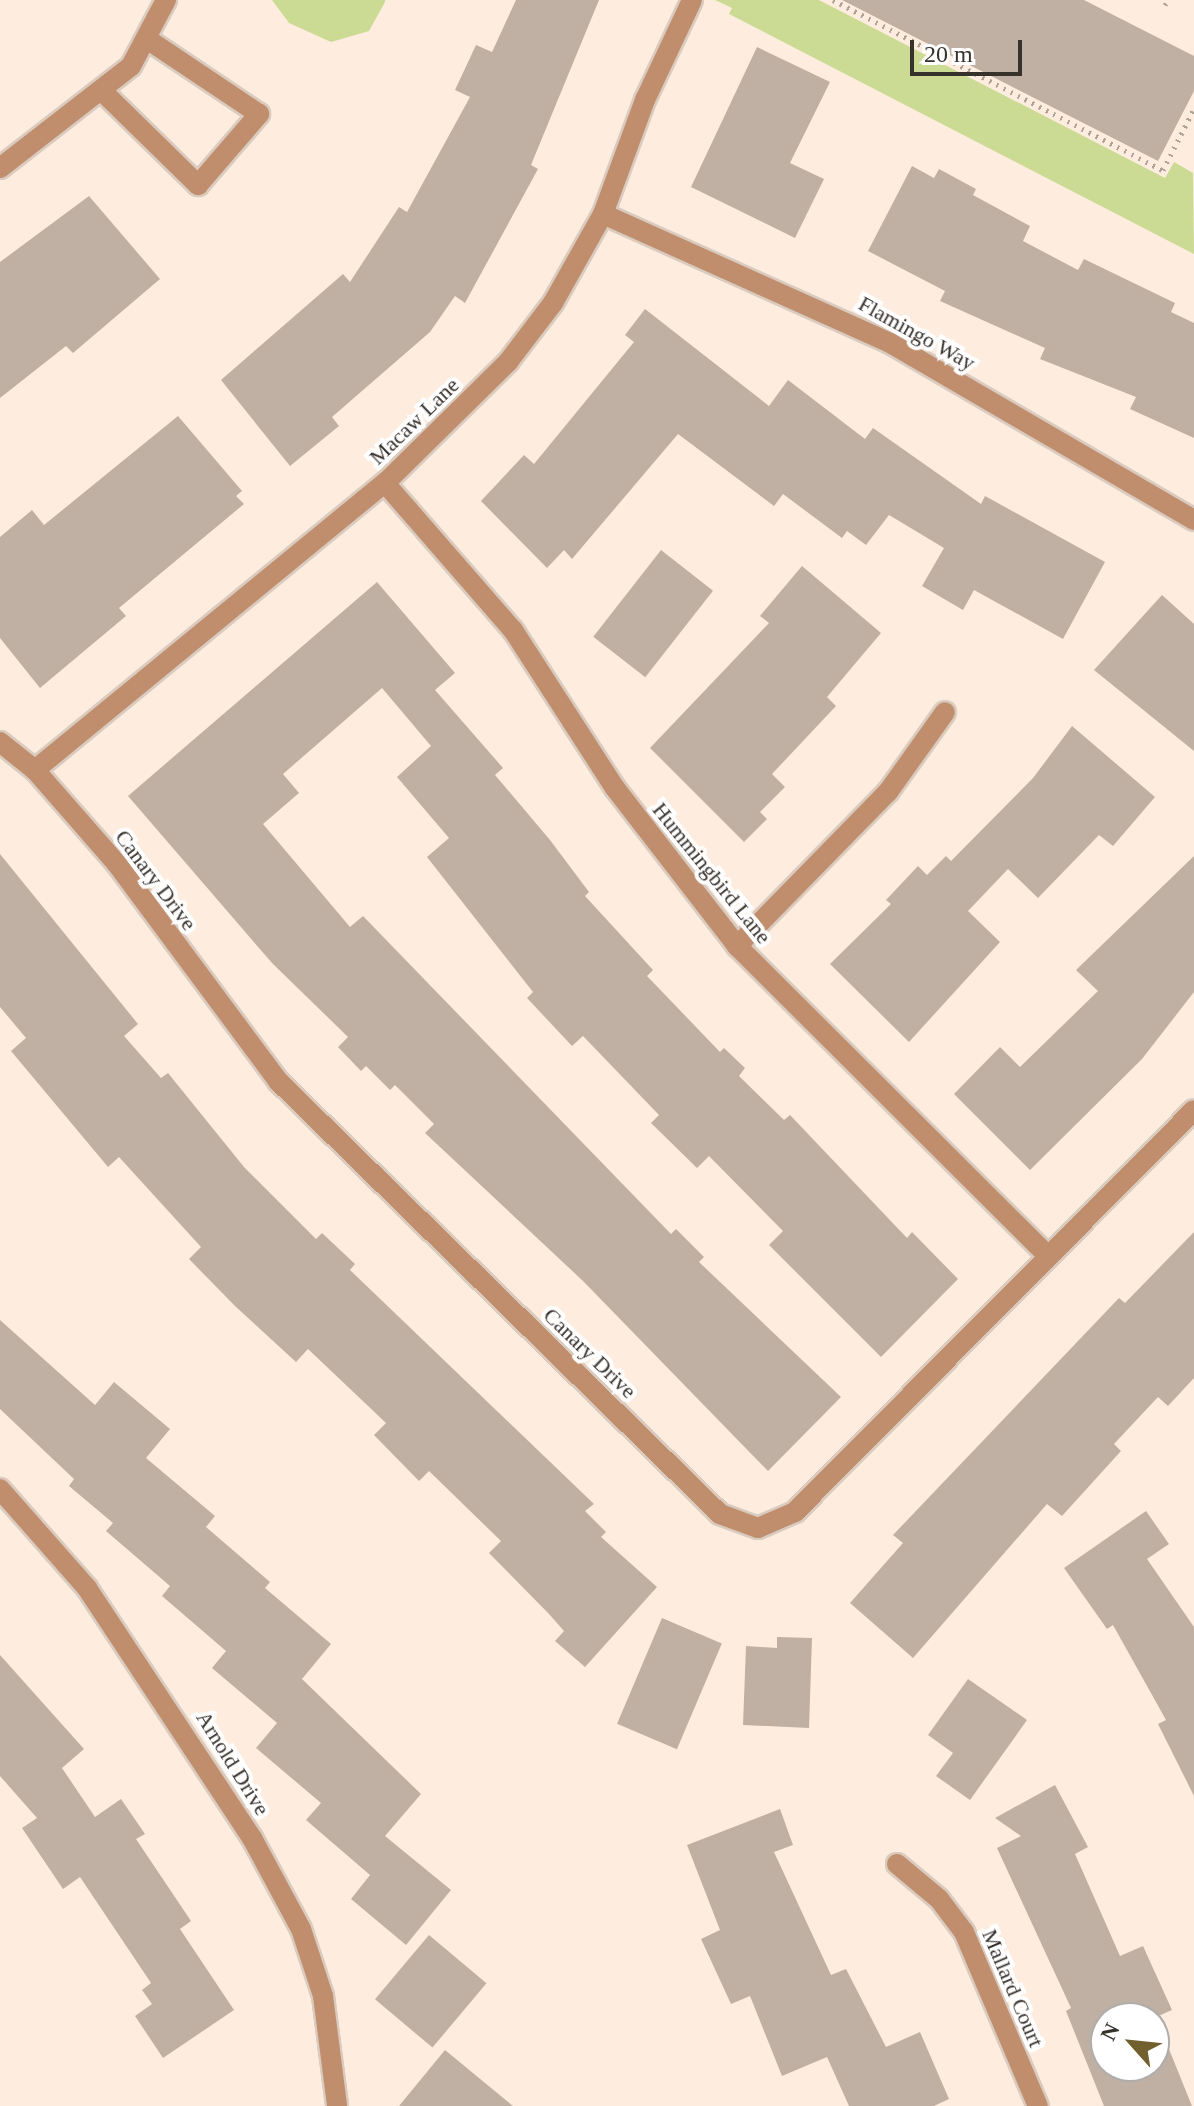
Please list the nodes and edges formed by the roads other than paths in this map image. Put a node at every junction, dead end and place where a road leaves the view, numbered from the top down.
1 (166, 0) edge
2 (692, 0) edge
3 (147, 39) junction
4 (101, 90) junction
5 (0, 168) edge
6 (603, 214) junction
7 (385, 483) junction
8 (1194, 520) edge
9 (945, 712) dead end
10 (0, 742) edge
11 (35, 770) junction
12 (737, 946) junction
13 (1194, 1110) edge
14 (1047, 1255) junction
15 (0, 1489) edge
16 (897, 1864) dead end
17 (337, 2106) edge
18 (1038, 2106) edge

1 - 3 street
2 - 6 street, Macaw Lane
3 - 4 street
3 - 4 street
4 - 5 street
6 - 7 street, Macaw Lane
6 - 8 street, Flamingo Way
7 - 11 street, Macaw Lane
7 - 12 street, Hummingbird Lane
9 - 12 street
10 - 11 street, Canary Drive
11 - 14 street, Canary Drive
12 - 14 street, Hummingbird Lane
13 - 14 street, Canary Drive
15 - 17 street, Arnold Drive
16 - 18 street, Mallard Court

